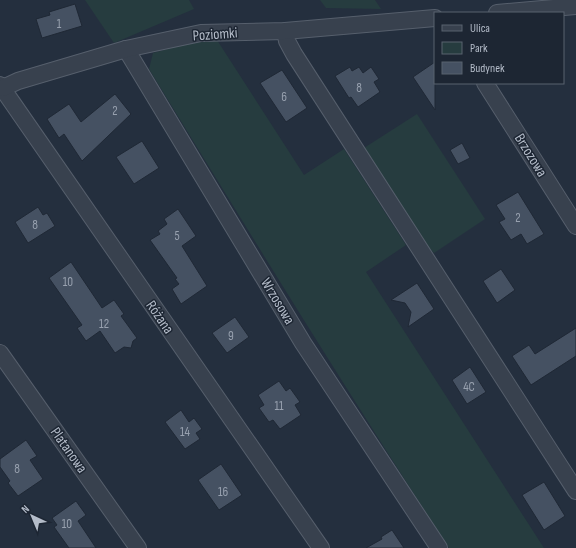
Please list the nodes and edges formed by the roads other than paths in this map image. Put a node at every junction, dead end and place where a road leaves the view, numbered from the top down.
1 (576, 6) edge
2 (509, 12) edge
3 (434, 18) edge
4 (285, 31) junction
5 (126, 49) junction
6 (486, 84) edge
7 (1, 87) edge
8 (576, 226) edge
9 (0, 353) edge
10 (576, 491) edge
11 (138, 548) edge
12 (321, 548) edge
13 (439, 548) edge

1 - 2 street
3 - 4 street, Poziomki
4 - 5 street, Poziomki
4 - 10 street
5 - 7 street, Poziomki
5 - 13 street, Wrzosowa
6 - 8 street, Brzozowa
7 - 12 street, Różana
9 - 11 street, Platanowa

